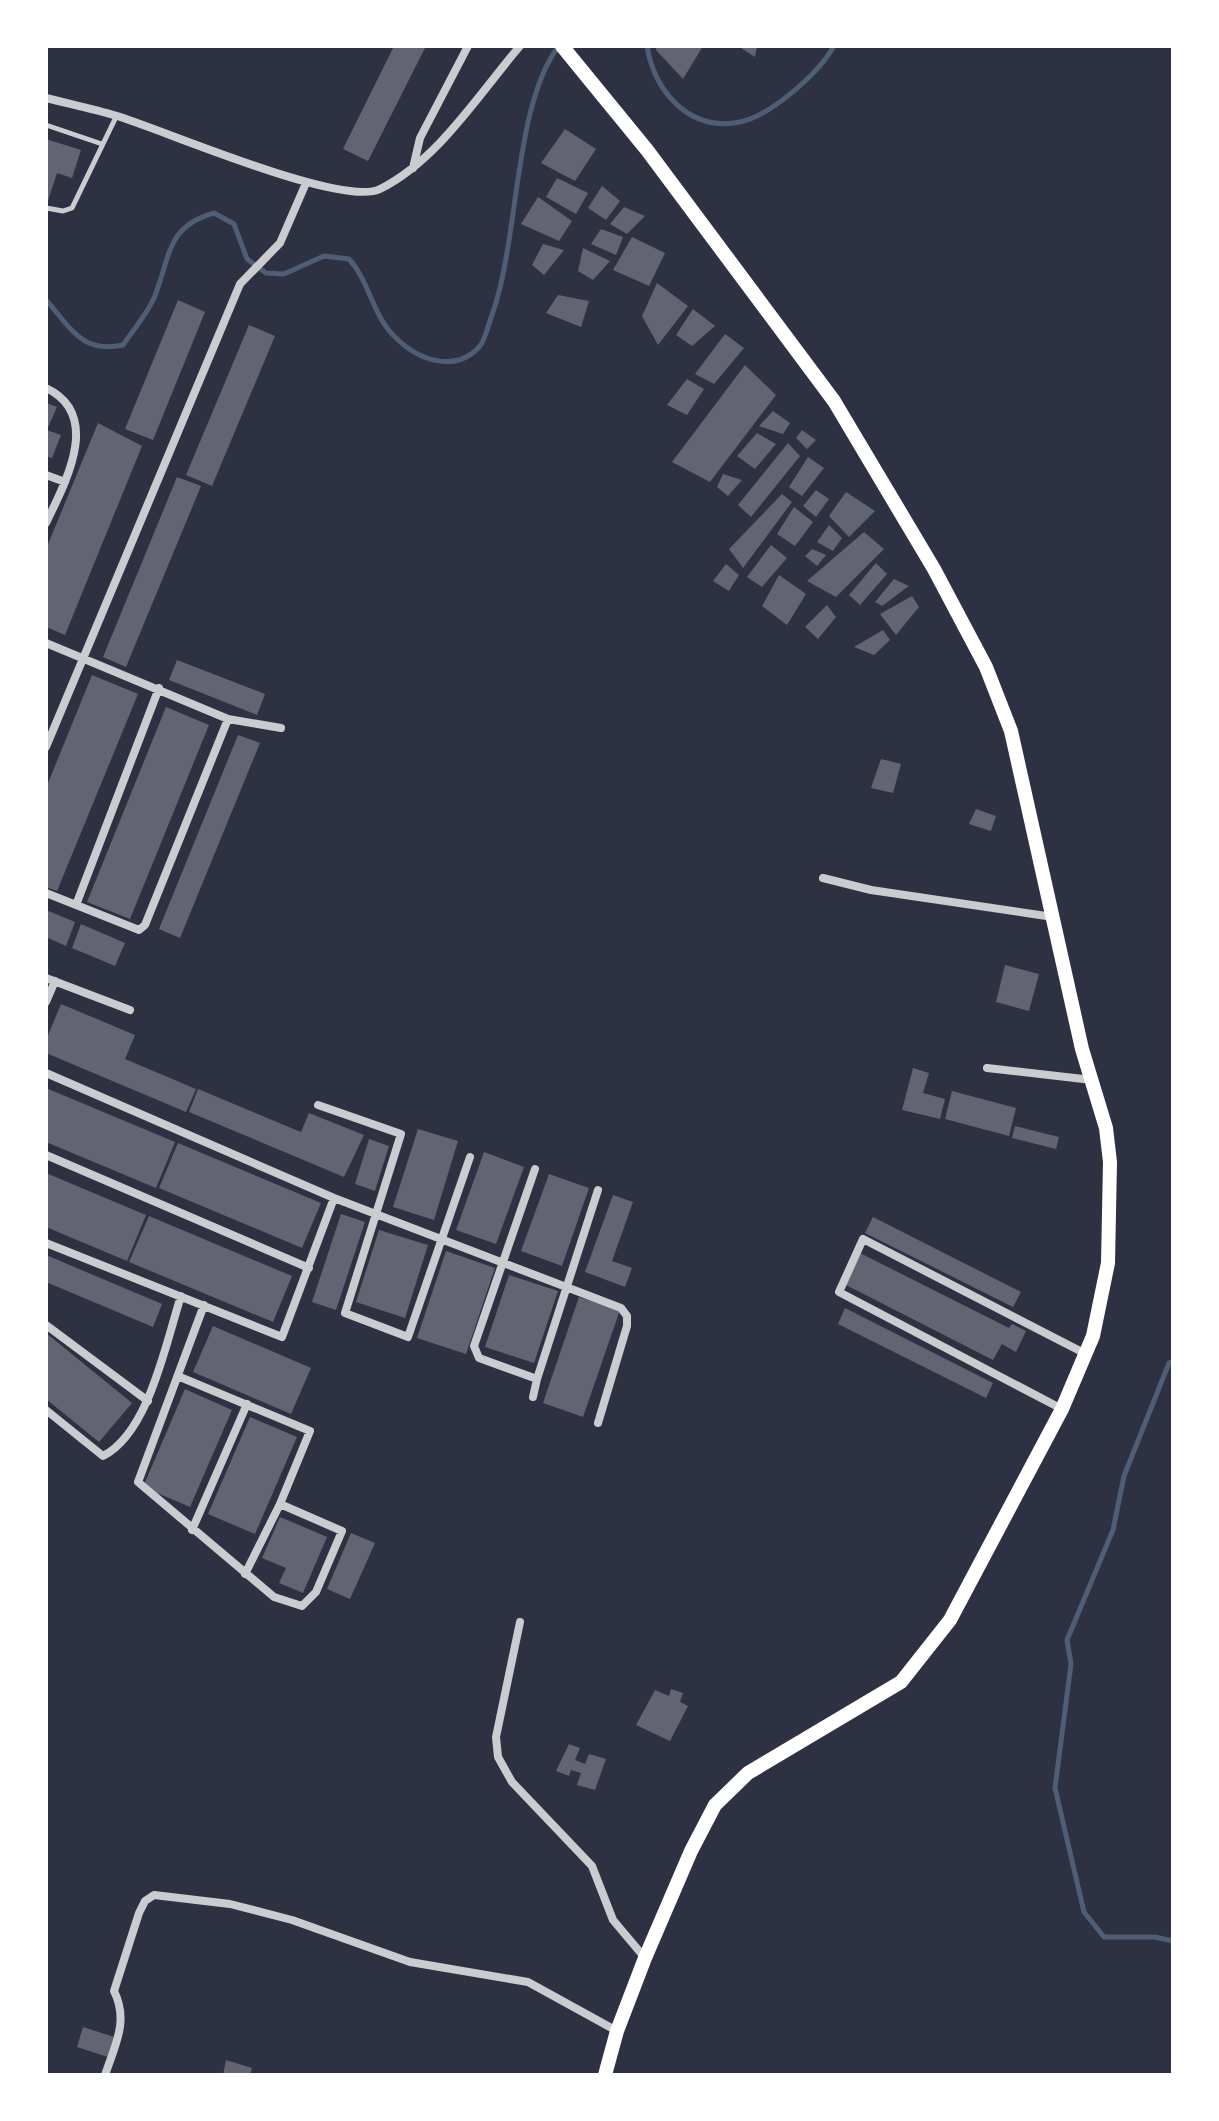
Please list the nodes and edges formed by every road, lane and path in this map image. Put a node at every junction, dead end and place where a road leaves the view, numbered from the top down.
1 (468, 46) edge
2 (520, 46) edge
3 (562, 46) edge
4 (46, 98) edge
5 (117, 116) junction
6 (46, 125) edge
7 (102, 144) junction
8 (413, 168) junction
9 (306, 183) junction
10 (46, 208) edge
11 (46, 388) edge
12 (46, 475) edge
13 (65, 482) junction
14 (46, 523) edge
15 (46, 643) edge
16 (81, 657) junction
17 (159, 688) junction
18 (228, 719) junction
19 (281, 728) dead end
20 (46, 747) edge
21 (823, 878) dead end
22 (46, 893) edge
23 (76, 905) junction
24 (1053, 917) junction
25 (50, 980) edge
26 (46, 1002) edge
27 (130, 1010) dead end
28 (987, 1068) dead end
29 (46, 1073) edge
30 (1093, 1080) junction
31 (318, 1105) dead end
32 (46, 1155) edge
33 (470, 1157) dead end
34 (535, 1169) dead end
35 (598, 1190) dead end
36 (334, 1198) junction
37 (376, 1214) junction
38 (443, 1240) junction
39 (46, 1243) edge
40 (503, 1262) junction
41 (309, 1268) junction
42 (567, 1284) junction
43 (181, 1296) junction
44 (204, 1305) junction
45 (46, 1325) edge
46 (1086, 1354) junction
47 (180, 1377) junction
48 (537, 1379) junction
49 (533, 1397) dead end
50 (148, 1401) junction
51 (247, 1404) junction
52 (1062, 1409) junction
53 (46, 1410) edge
54 (598, 1423) dead end
55 (280, 1504) junction
56 (192, 1530) junction
57 (245, 1574) junction
58 (520, 1622) dead end
59 (645, 1958) junction
60 (617, 2031) junction
61 (105, 2075) edge
62 (605, 2075) edge

1 - 8 street
2 - 8 street
3 - 24 main road
4 - 5 street
5 - 7 lane
5 - 9 street
6 - 7 lane
7 - 10 lane
8 - 9 street
9 - 16 street
11 - 13 street
12 - 13 street
13 - 14 street
15 - 16 street
16 - 17 street
16 - 20 street
17 - 18 street
17 - 23 street
18 - 19 street
18 - 23 street
21 - 24 street
22 - 23 street
24 - 30 main road
25 - 26 street
25 - 27 street
28 - 30 street
29 - 36 street
30 - 46 main road
31 - 37 street
32 - 41 street
33 - 38 street
34 - 40 street
35 - 42 street
36 - 37 street
36 - 41 street
37 - 38 street
37 - 38 street
38 - 40 street
39 - 43 street
40 - 42 street
40 - 48 street
41 - 44 street
42 - 48 street
42 - 54 street
43 - 44 street
43 - 50 street
44 - 47 street
45 - 50 street
46 - 52 main road
46 - 52 street
47 - 51 street
47 - 56 street
48 - 49 street
50 - 53 street
51 - 55 street
51 - 56 street
52 - 59 main road
55 - 57 street
55 - 57 street
56 - 57 street
58 - 59 street
59 - 60 main road
60 - 61 street
60 - 62 main road

